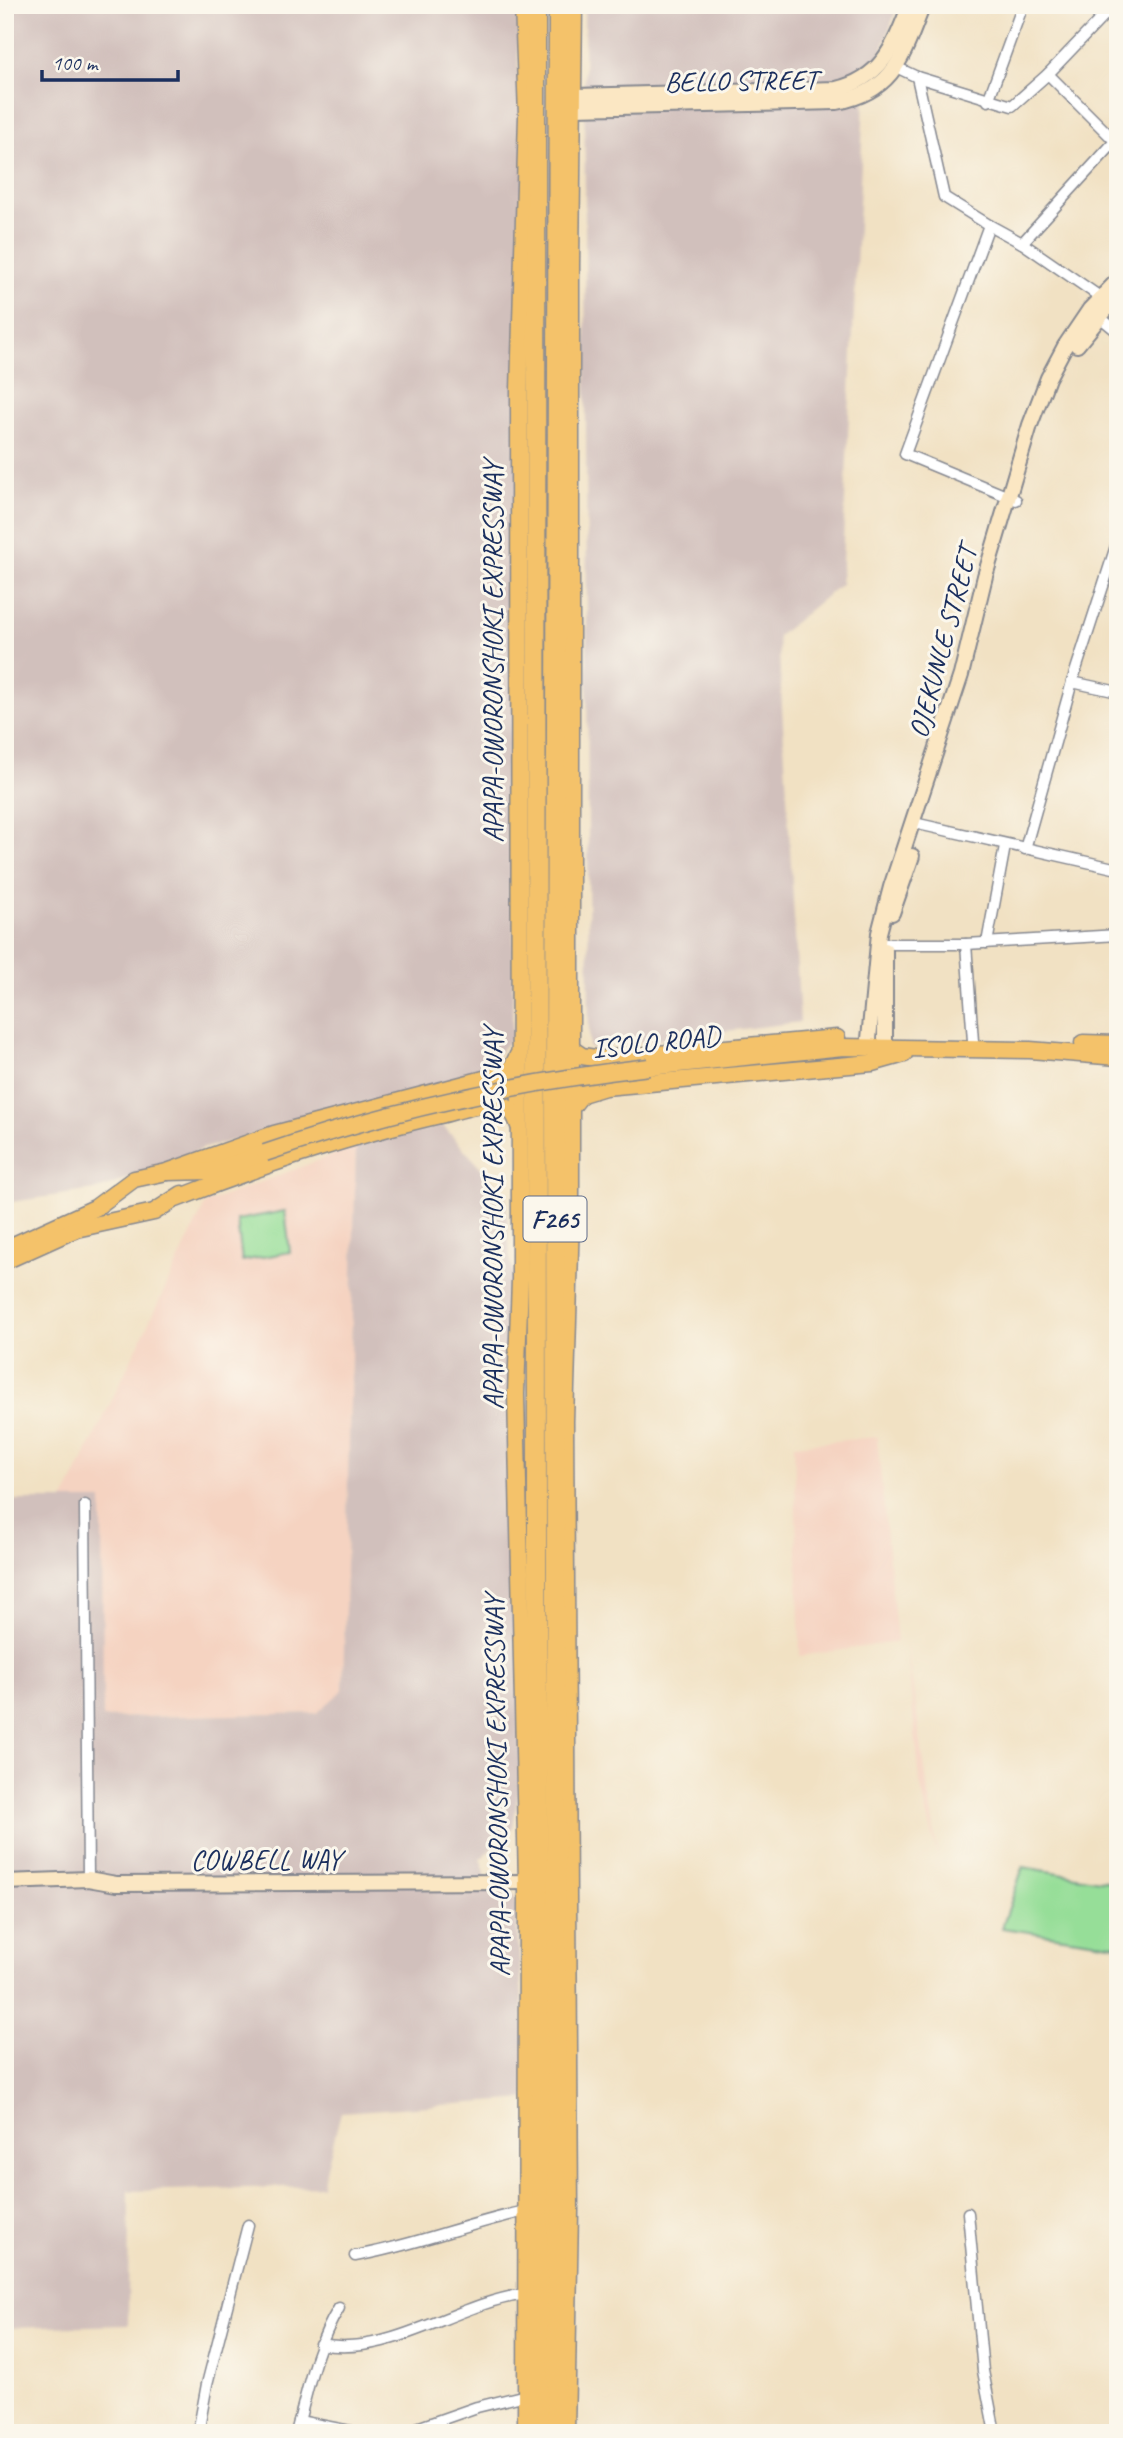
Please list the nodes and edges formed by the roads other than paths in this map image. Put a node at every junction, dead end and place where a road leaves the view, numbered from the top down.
1 (523, 5) edge
2 (536, 5) edge
3 (558, 5) edge
4 (574, 5) edge
5 (910, 5) edge
6 (923, 5) edge
7 (1023, 5) edge
8 (1114, 5) edge
9 (898, 68) junction
10 (1048, 74) junction
11 (917, 78) junction
12 (988, 101) junction
13 (575, 102) junction
14 (1116, 139) edge
15 (989, 225) junction
16 (1022, 243) junction
17 (1118, 280) edge
18 (1109, 299) edge
19 (1095, 312) junction
20 (1118, 332) edge
21 (1012, 498) junction
22 (1118, 540) edge
23 (1072, 682) junction
24 (1118, 692) edge
25 (918, 824) junction
26 (1005, 846) junction
27 (1025, 849) junction
28 (1117, 866) edge
29 (1118, 934) edge
30 (987, 943) junction
31 (886, 944) junction
32 (966, 944) junction
33 (877, 1039) junction
34 (973, 1041) junction
35 (1118, 1044) edge
36 (570, 1048) junction
37 (843, 1048) junction
38 (921, 1049) junction
39 (519, 1053) junction
40 (1118, 1057) edge
41 (571, 1108) junction
42 (519, 1127) junction
43 (212, 1171) junction
44 (162, 1173) junction
45 (112, 1194) junction
46 (172, 1201) junction
47 (127, 1219) junction
48 (55, 1232) junction
49 (5, 1249) edge
50 (5, 1261) edge
51 (85, 1504) dead end
52 (88, 1879) junction
53 (5, 1882) edge
54 (527, 1882) junction
55 (526, 2211) junction
56 (968, 2213) dead end
57 (248, 2225) dead end
58 (355, 2256) dead end
59 (527, 2294) junction
60 (339, 2308) dead end
61 (320, 2344) junction
62 (526, 2395) junction
63 (299, 2421) junction
64 (198, 2433) edge
65 (296, 2433) edge
66 (359, 2433) edge
67 (403, 2433) edge
68 (526, 2433) edge
69 (543, 2433) edge
70 (557, 2433) edge
71 (566, 2433) edge
72 (995, 2433) edge

1 - 39 main road, APAPA-OWORONSHOKI EXPRESSWAY
2 - 69 highway, APAPA-OWORONSHOKI EXPRESSWAY / F265
3 - 70 highway, APAPA-OWORONSHOKI EXPRESSWAY / F265
4 - 13 main road
5 - 13 street, BELLO STREET
6 - 9 street
7 - 12 street
8 - 10 street
9 - 11 street
9 - 13 street, BELLO STREET
10 - 12 street
10 - 14 street
11 - 12 street
11 - 15 street
13 - 36 main road
14 - 16 street
15 - 16 street
15 - 21 street
16 - 18 street
17 - 18 street, OJEKUNLE STREET
18 - 19 street, OJEKUNLE STREET
19 - 20 street
19 - 21 street, OJEKUNLE STREET
21 - 25 street, OJEKUNLE STREET
22 - 23 street
23 - 24 street
23 - 27 street
25 - 26 street
25 - 31 street, OJEKUNLE STREET
25 - 33 street, OJEKUNLE STREET
26 - 27 street
26 - 30 street
27 - 28 street
29 - 30 street
30 - 32 street
31 - 32 street
31 - 33 street, OJEKUNLE STREET
32 - 34 street
33 - 34 main road
33 - 36 main road
33 - 37 main road
34 - 35 main road
36 - 41 main road
37 - 38 main road, ISOLO ROAD
37 - 43 main road, ISOLO ROAD, bridge
38 - 40 main road, ISOLO ROAD
38 - 41 main road
39 - 42 main road, APAPA-OWORONSHOKI EXPRESSWAY
39 - 44 main road
41 - 71 main road
42 - 46 main road
42 - 54 main road, APAPA-OWORONSHOKI EXPRESSWAY
43 - 44 main road
43 - 46 main road
44 - 45 main road
44 - 46 main road
45 - 47 main road
45 - 48 main road
46 - 47 main road
47 - 48 main road
48 - 49 main road
48 - 50 main road
51 - 52 street
52 - 53 street, COWBELL WAY
52 - 54 street, COWBELL WAY
54 - 55 main road, APAPA-OWORONSHOKI EXPRESSWAY
55 - 58 street
55 - 59 main road, APAPA-OWORONSHOKI EXPRESSWAY
56 - 72 street
57 - 64 street
59 - 61 street
59 - 62 main road, APAPA-OWORONSHOKI EXPRESSWAY
60 - 61 street
61 - 63 street
62 - 67 street
62 - 68 main road, APAPA-OWORONSHOKI EXPRESSWAY
63 - 65 street
63 - 66 street

